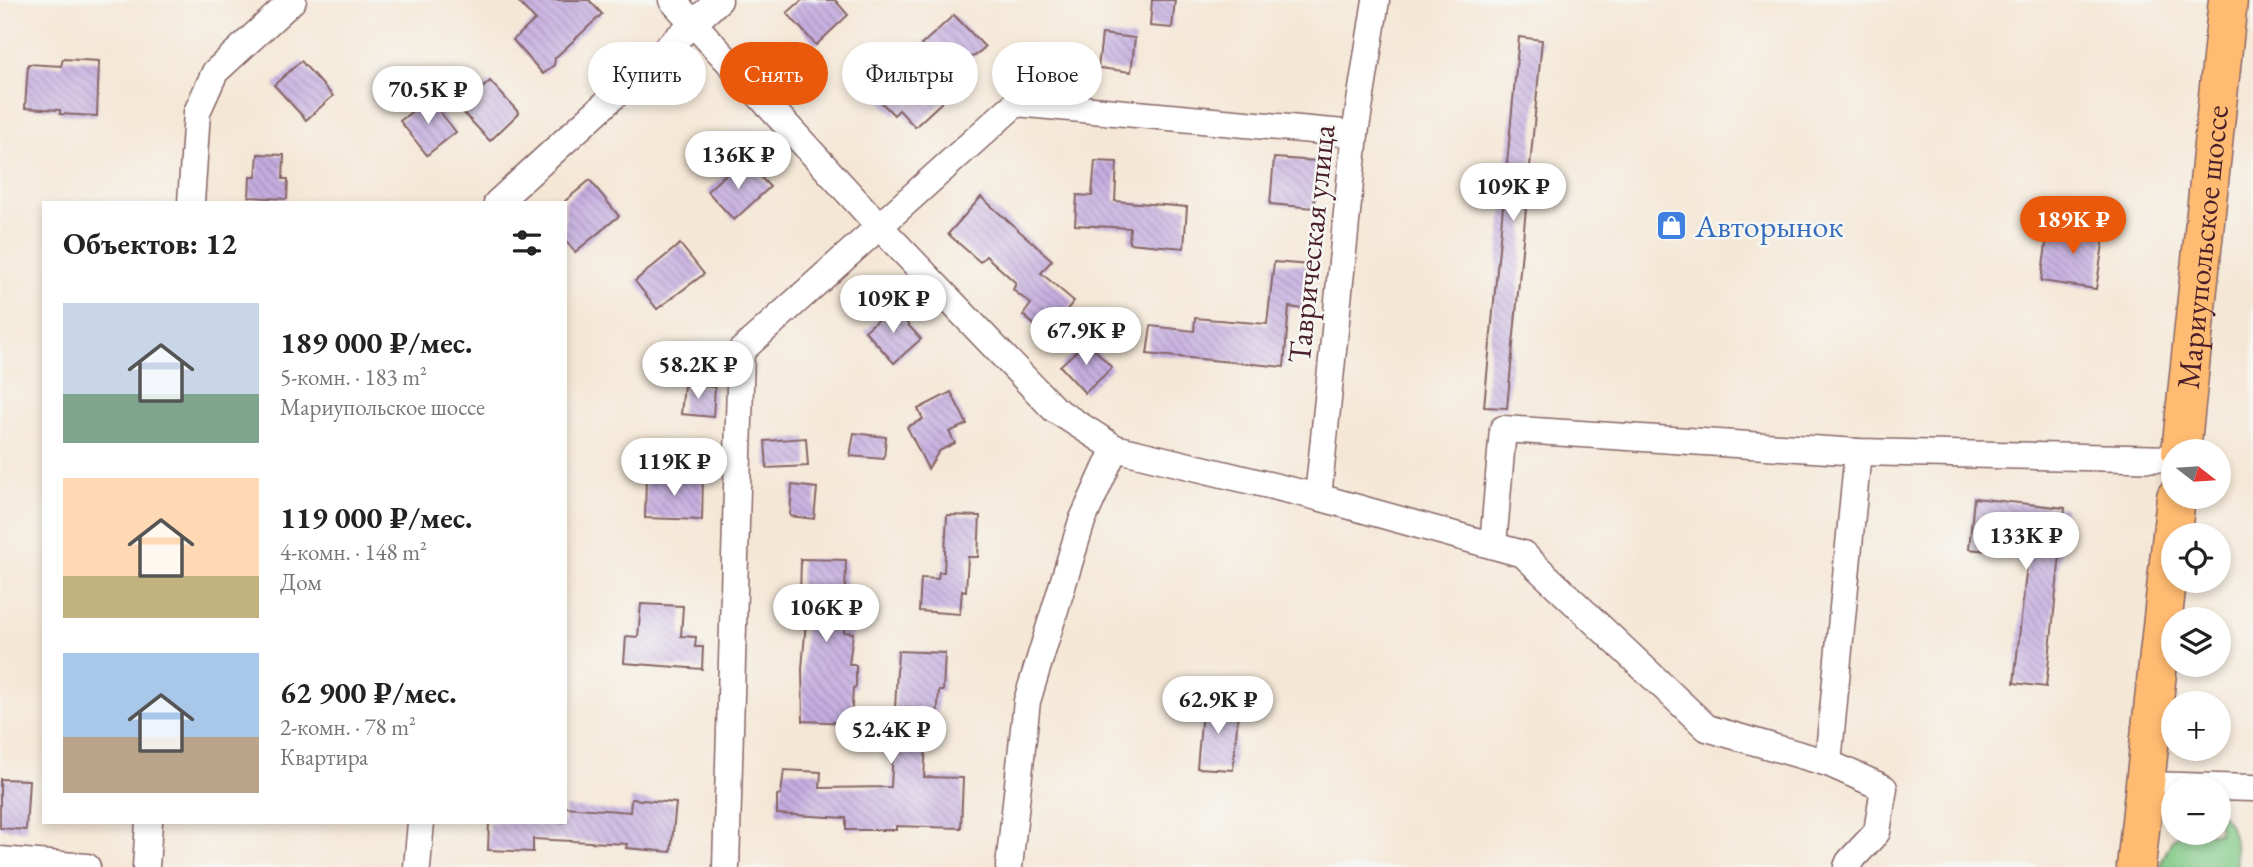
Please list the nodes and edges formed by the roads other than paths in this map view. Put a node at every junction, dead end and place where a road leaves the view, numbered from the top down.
1 (293, 0) edge
2 (672, 0) edge
3 (719, 0) edge
4 (1376, 0) edge
5 (2228, 0) edge
6 (694, 23) junction
7 (1355, 134) junction
8 (191, 201) edge
9 (499, 201) edge
10 (880, 226) junction
11 (2182, 439) edge
12 (1115, 448) junction
13 (1858, 452) junction
14 (2161, 460) edge
15 (1318, 497) junction
16 (2175, 509) edge
17 (1493, 545) junction
18 (1828, 763) junction
19 (2146, 785) junction
20 (2253, 788) edge
21 (149, 824) edge
22 (421, 824) edge
23 (0, 860) edge
24 (87, 867) edge
25 (146, 867) edge
26 (417, 867) edge
27 (726, 867) edge
28 (1009, 867) edge
29 (1847, 867) edge
30 (2136, 867) edge

1 - 8 street
2 - 6 street
3 - 6 street
4 - 7 street, Таврическая улица
5 - 11 main road, Мариупольское шоссе
6 - 9 street
6 - 10 street
7 - 10 street
7 - 15 street, Таврическая улица
10 - 12 street
10 - 27 street
12 - 15 street
12 - 28 street
13 - 14 street
13 - 17 street
13 - 18 street
15 - 17 street
16 - 19 main road
17 - 18 street
18 - 29 street
19 - 20 street
19 - 30 main road
21 - 25 street
22 - 26 street
23 - 24 street

